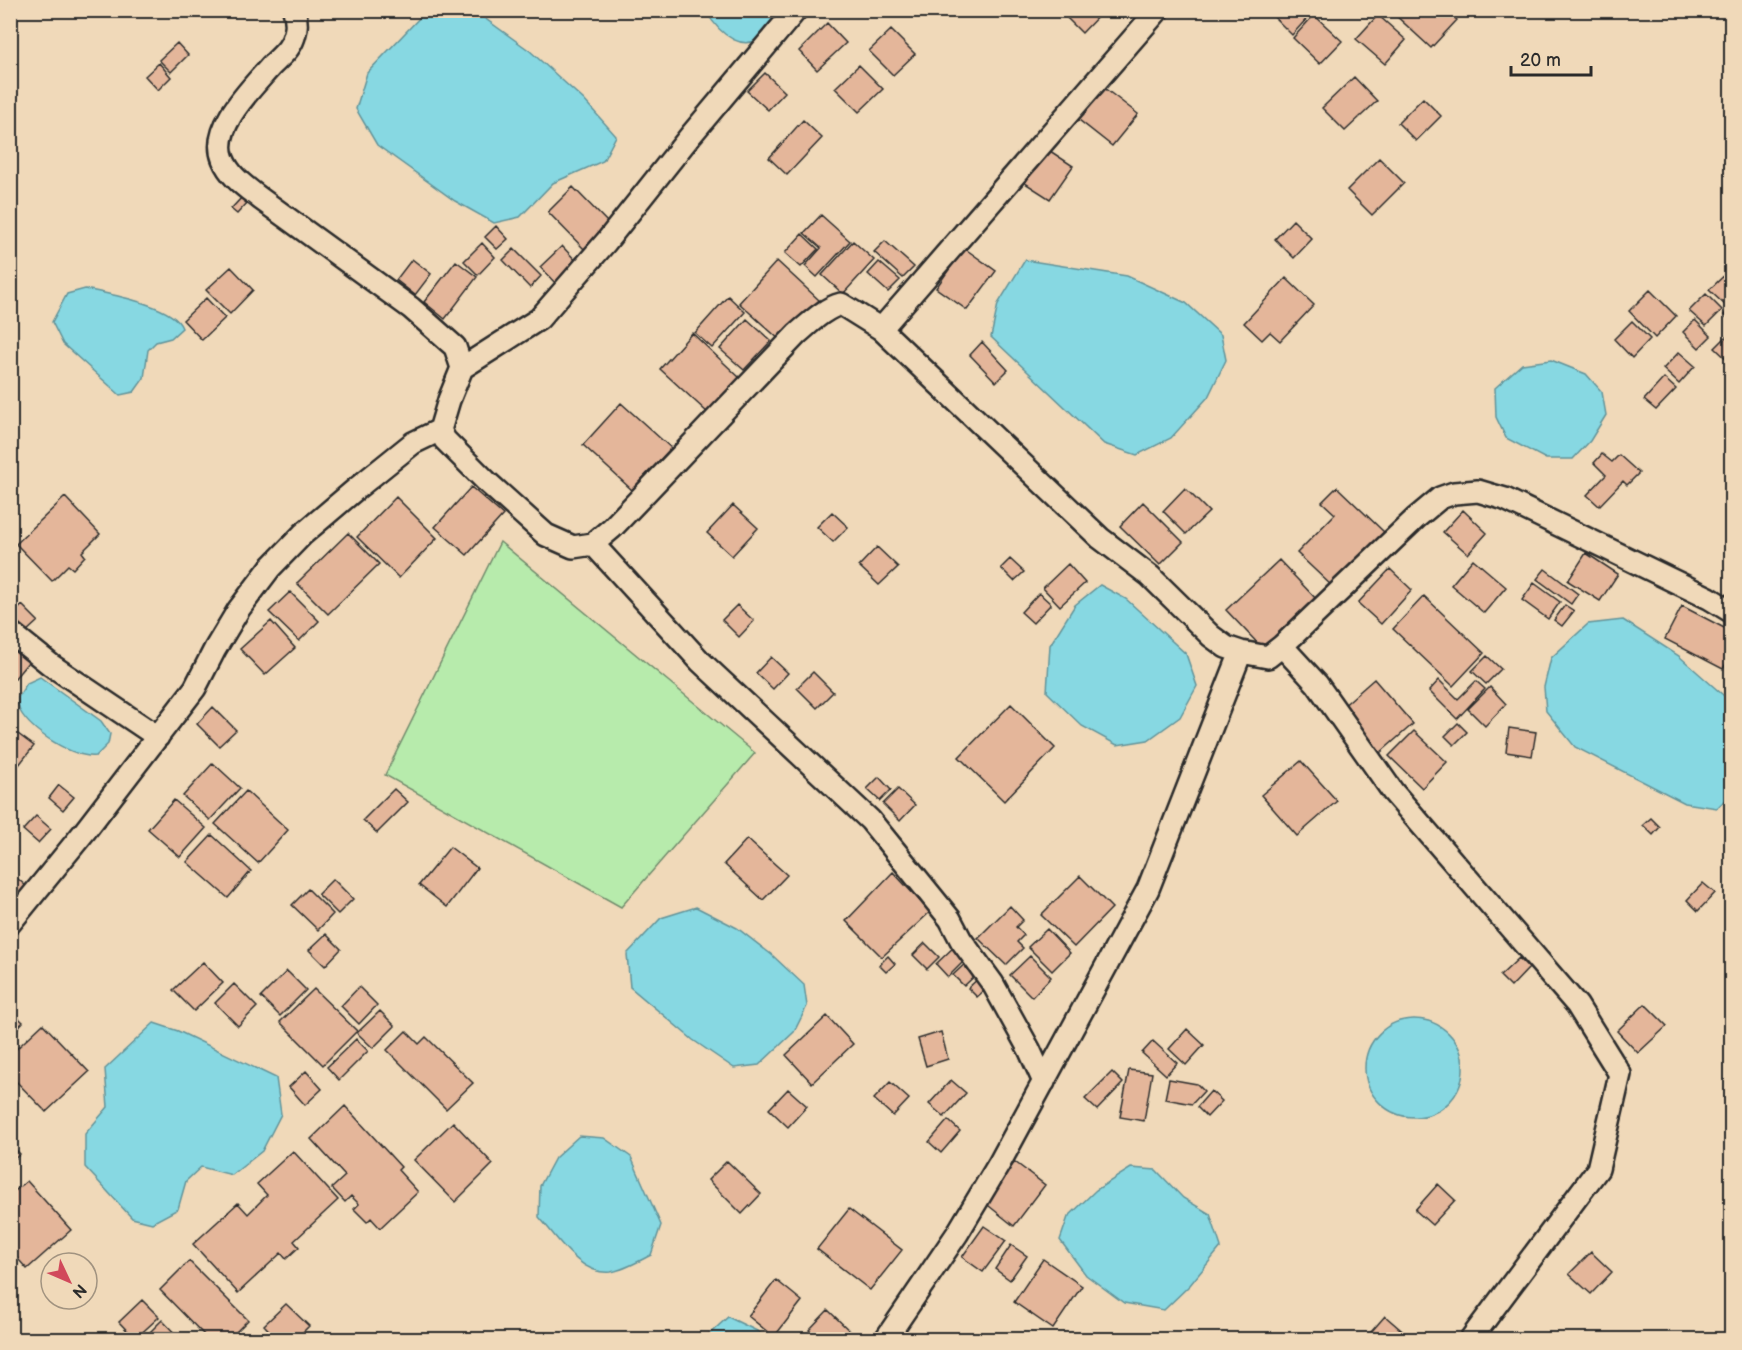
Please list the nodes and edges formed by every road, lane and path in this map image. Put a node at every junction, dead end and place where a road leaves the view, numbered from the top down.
1 (294, 10) edge
2 (796, 10) edge
3 (1158, 10) edge
4 (881, 329) junction
5 (462, 368) junction
6 (440, 430) junction
7 (593, 544) junction
8 (1731, 612) edge
9 (10, 632) edge
10 (1282, 646) junction
11 (1241, 652) junction
12 (158, 737) junction
13 (10, 923) edge
14 (1044, 1082) junction
15 (885, 1340) edge
16 (1470, 1340) edge

1 - 5 street
2 - 5 street
3 - 4 street
4 - 7 street
4 - 11 street
5 - 6 street
6 - 7 street
6 - 12 street
7 - 14 street
8 - 10 street
9 - 12 street
10 - 11 street
10 - 16 street
11 - 14 street
12 - 13 street
14 - 15 street

